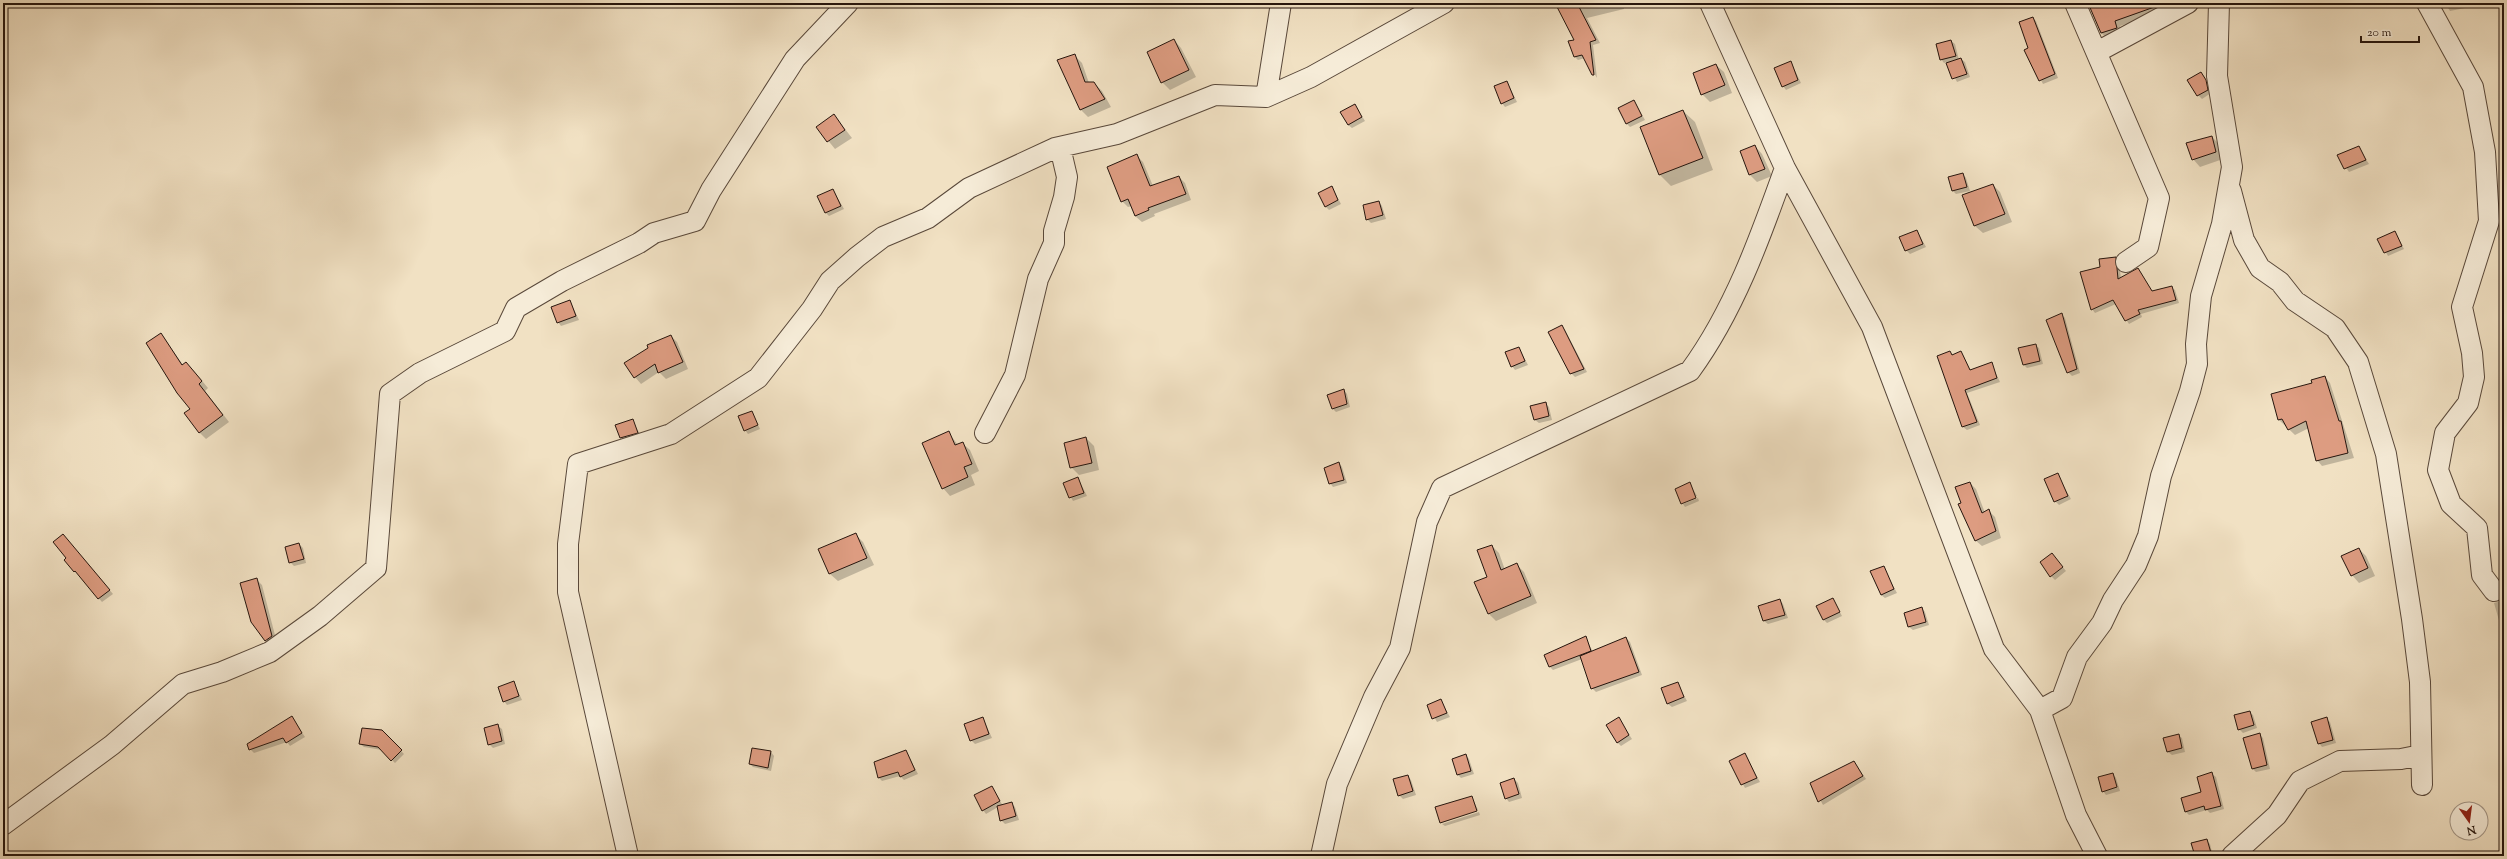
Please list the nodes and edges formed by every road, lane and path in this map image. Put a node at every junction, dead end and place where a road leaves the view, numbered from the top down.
1 (848, 3) edge
2 (1281, 3) edge
3 (1444, 3) edge
4 (1710, 3) edge
5 (2075, 3) edge
6 (2188, 3) edge
7 (2219, 3) edge
8 (2427, 3) edge
9 (2097, 52) junction
10 (1266, 97) junction
11 (1060, 147) junction
12 (1785, 168) junction
13 (2229, 186) junction
14 (2126, 262) dead end
15 (985, 433) dead end
16 (2494, 591) dead end
17 (2040, 710) junction
18 (2421, 755) junction
19 (2422, 785) dead end
20 (3, 825) edge
21 (628, 856) edge
22 (1321, 856) edge
23 (2097, 856) edge
24 (2232, 856) edge

1 - 20 street
2 - 10 street
3 - 10 street
4 - 12 street
5 - 9 street
6 - 9 street
7 - 13 street
8 - 16 street
9 - 14 street
10 - 11 street
11 - 15 street
11 - 21 street
12 - 17 street
12 - 22 street
13 - 17 street
13 - 18 street
17 - 23 street
18 - 19 street
18 - 24 street

